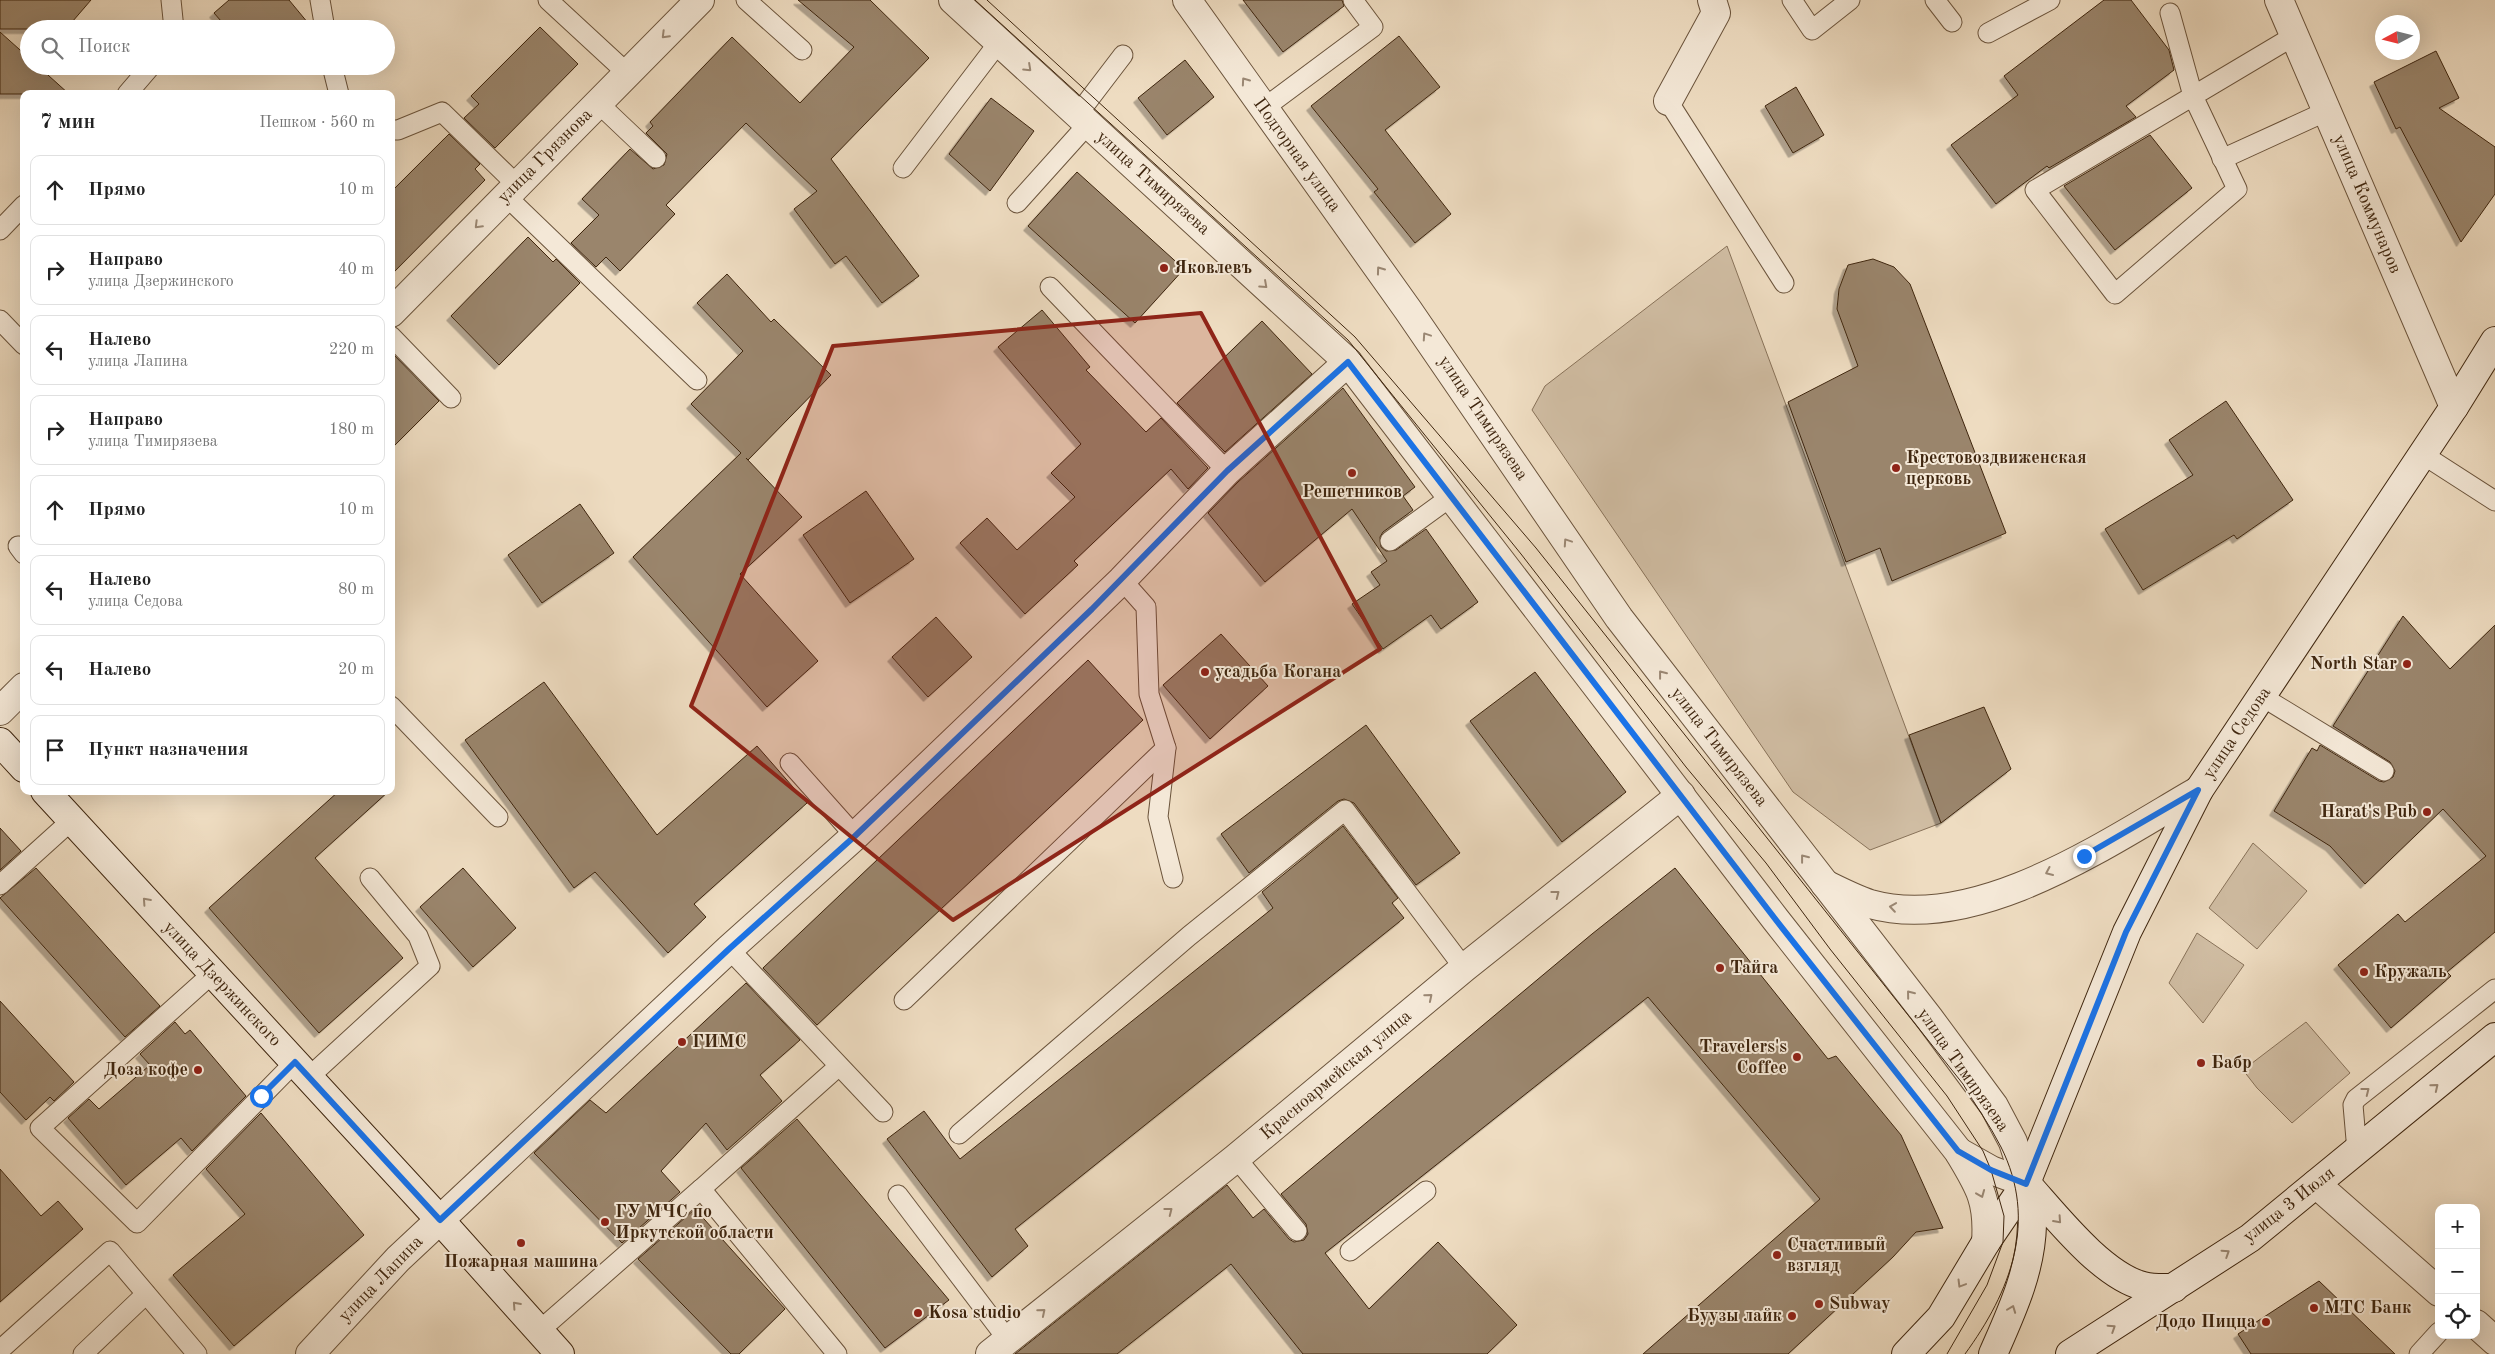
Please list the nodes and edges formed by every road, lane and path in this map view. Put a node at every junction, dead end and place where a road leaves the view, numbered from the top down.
1 (171, 0) edge
2 (320, 0) edge
3 (548, 0) edge
4 (700, 0) edge
5 (746, 0) edge
6 (953, 0) edge
7 (1187, 0) edge
8 (1353, 0) edge
9 (1712, 0) edge
10 (1792, 0) edge
11 (1850, 0) edge
12 (1936, 0) edge
13 (2050, 0) edge
14 (2279, 0) edge
15 (2170, 13) dead end
16 (173, 20) edge
17 (323, 20) edge
18 (1952, 22) dead end
19 (1988, 33) dead end
20 (2294, 36) junction
21 (999, 42) junction
22 (802, 50) dead end
23 (1123, 55) dead end
24 (627, 74) junction
25 (144, 75) edge
26 (334, 75) edge
27 (131, 90) edge
28 (338, 90) edge
29 (2193, 96) junction
30 (1668, 101) joint
31 (598, 103) junction
32 (1264, 108) junction
33 (2327, 111) junction
34 (1083, 119) junction
35 (395, 130) edge
36 (656, 158) dead end
37 (2222, 159) junction
38 (903, 168) dead end
39 (511, 191) junction
40 (1017, 203) dead end
41 (20, 209) edge
42 (0, 230) edge
43 (1784, 283) dead end
44 (1050, 286) dead end
45 (395, 309) edge
46 (1408, 310) joint
47 (0, 320) edge
48 (395, 340) edge
49 (20, 341) edge
50 (2495, 341) edge
51 (1348, 362) junction
52 (697, 380) dead end
53 (451, 398) dead end
54 (2454, 407) junction
55 (2422, 454) junction
56 (1227, 471) junction
57 (1452, 496) junction
58 (2495, 502) edge
59 (1390, 541) dead end
60 (1122, 580) junction
61 (20, 691) edge
62 (2261, 696) junction
63 (395, 710) edge
64 (0, 711) edge
65 (0, 742) edge
66 (1166, 748) junction
67 (790, 763) dead end
68 (20, 764) edge
69 (2384, 771) dead end
70 (2198, 790) junction
71 (49, 795) edge
72 (1681, 796) junction
73 (498, 818) dead end
74 (72, 820) junction
75 (855, 836) junction
76 (370, 878) dead end
77 (1173, 878) dead end
78 (1825, 884) junction
79 (0, 885) edge
80 (729, 949) junction
81 (1464, 968) junction
82 (212, 973) junction
83 (2495, 989) edge
84 (904, 1000) dead end
85 (2495, 1038) edge
86 (839, 1066) junction
87 (302, 1070) junction
88 (883, 1112) dead end
89 (958, 1134) dead end
90 (1958, 1151) junction
91 (2357, 1151) junction
92 (1236, 1158) junction
93 (2026, 1184) junction
94 (2316, 1184) junction
95 (701, 1189) junction
96 (1426, 1191) dead end
97 (898, 1195) dead end
98 (440, 1220) junction
99 (1297, 1231) dead end
100 (1986, 1242) junction
101 (1350, 1251) dead end
102 (2174, 1288) junction
103 (2435, 1288) edge
104 (146, 1294) junction
105 (2480, 1328) edge
106 (539, 1331) junction
107 (2435, 1336) edge
108 (2495, 1341) edge
109 (999, 1347) edge
110 (0, 1350) edge
111 (83, 1354) edge
112 (197, 1354) edge
113 (310, 1354) edge
114 (560, 1354) edge
115 (837, 1354) edge
116 (1906, 1354) edge
117 (1993, 1354) edge
118 (2070, 1354) edge
119 (2419, 1354) edge

1 - 16 lane
2 - 17 lane
3 - 24 lane
4 -> 24 street, улица Грязнова
5 - 22 lane
6 - 21 street, улица Тимирязева
32 -> 7 street, Подгорная улица
8 - 32 lane
9 - 30 street
10 - 11 lane
12 - 18 lane
13 - 19 lane
14 - 20 street, улица Коммунаров
15 - 29 lane
20 - 29 lane
20 - 33 street, улица Коммунаров
21 -> 34 street, улица Тимирязева
21 - 38 lane
23 - 34 lane
24 - 31 street, улица Грязнова
25 - 27 lane
26 - 28 lane
29 - 37 lane
29 - 37 lane
30 - 43 lane
31 - 36 lane
31 - 39 street, улица Грязнова
46 -> 32 street, Подгорная улица
33 - 37 lane
33 - 54 street, улица Коммунаров
34 - 40 lane
34 -> 51 street, улица Тимирязева
35 - 39 lane
39 -> 45 street, улица Грязнова
39 - 52 lane
41 - 42 lane
44 - 56 lane
78 -> 46 street, улица Тимирязева
47 - 49 lane
48 - 53 lane
50 - 54 street, улица Седова
51 - 56 street, улица Лапина
51 - 57 street, улица Тимирязева
54 - 55 street, улица Седова
55 - 58 lane
55 - 62 street, улица Седова
56 - 60 street, улица Лапина
57 - 59 lane
57 - 72 street, улица Тимирязева
60 - 66 lane
60 - 75 street, улица Лапина
61 - 64 street
62 - 69 lane
62 - 70 street, улица Седова
63 - 73 lane
65 - 68 street
66 - 77 lane
66 - 84 lane
67 - 75 lane
70 -> 78 street
70 - 93 street, улица Седова
71 - 74 street, улица Дзержинского
81 -> 72 street, Красноармейская улица
72 - 90 street, улица Тимирязева
74 - 79 lane
82 -> 74 street, улица Дзержинского
75 - 80 street, улица Лапина
76 - 87 lane
93 -> 78 street, улица Тимирязева
80 - 86 lane
80 - 98 street, улица Лапина
81 - 89 lane
92 -> 81 street, Красноармейская улица
82 - 87 street, улица Дзержинского
82 - 87 lane
91 -> 83 lane
91 -> 85 street, улица 3 Июля
86 - 88 lane
86 - 95 lane
87 - 98 street, улица Дзержинского
90 - 93 street
90 -> 100 street
91 - 94 street, улица 3 Июля
92 - 99 lane
109 -> 92 street, Красноармейская улица
93 - 100 street, улица Седова
93 -> 102 street
117 -> 93 street, улица Тимирязева
102 -> 94 street, улица 3 Июля
94 - 103 street
95 - 106 lane
95 - 115 lane
96 - 101 lane
97 - 109 lane
106 -> 98 street, улица Дзержинского
98 - 113 street, улица Лапина
100 -> 116 street, улица Седова
118 -> 102 street, улица 3 Июля
104 - 110 lane
104 - 111 lane
104 - 112 lane
105 - 108 street
106 - 114 street, улица Дзержинского
107 - 119 lane

